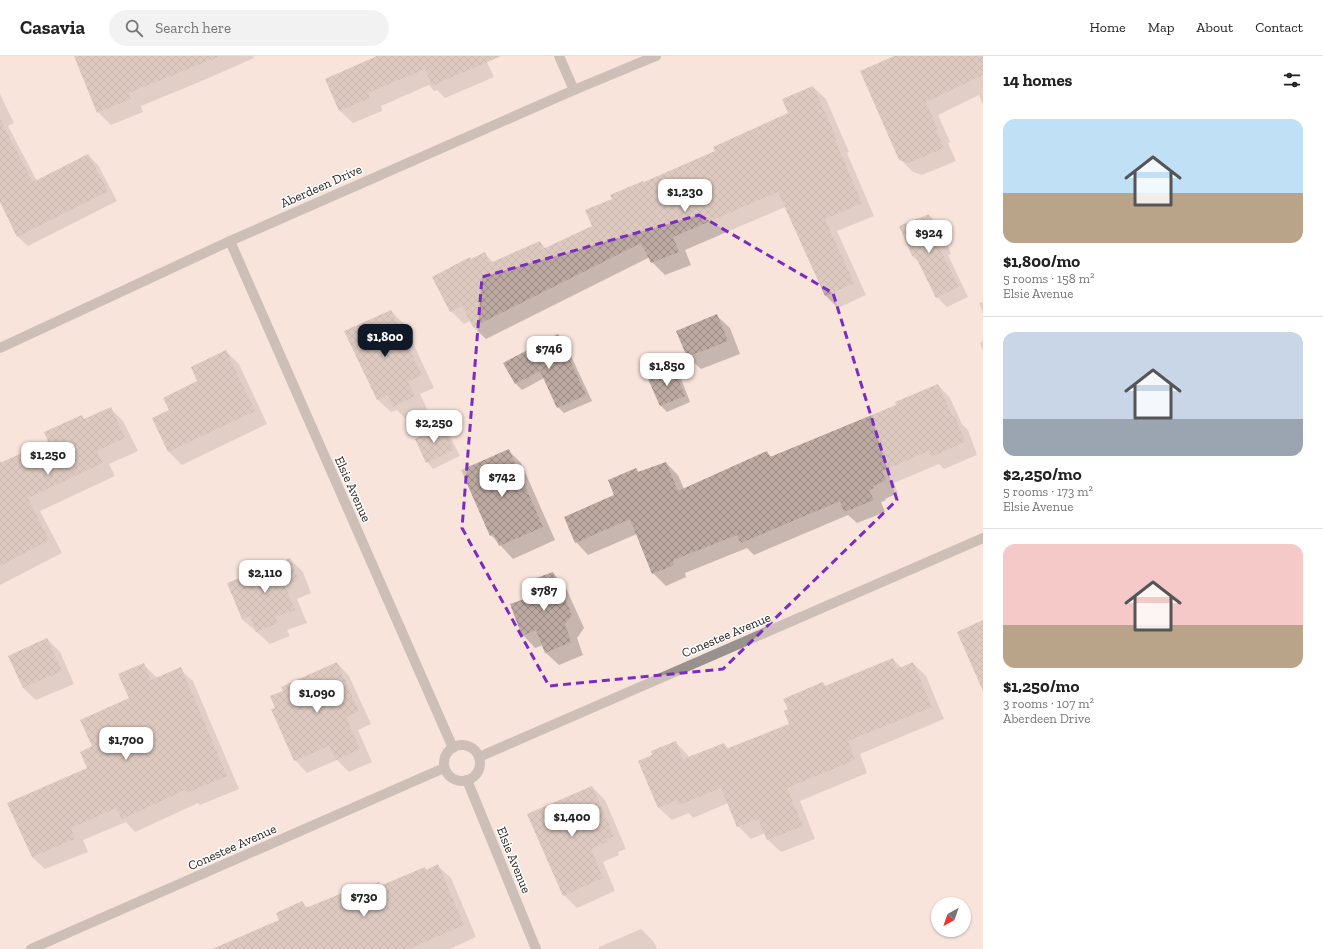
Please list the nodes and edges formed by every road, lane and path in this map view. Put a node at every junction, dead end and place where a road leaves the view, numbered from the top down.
1 (559, 56) edge
2 (656, 56) edge
3 (574, 90) junction
4 (230, 240) junction
5 (0, 348) edge
6 (983, 538) edge
7 (453, 748) junction
8 (479, 757) junction
9 (444, 768) junction
10 (468, 780) junction
11 (31, 949) edge
12 (536, 949) edge

1 - 3 street
2 - 3 street, Aberdeen Drive
3 - 4 street, Aberdeen Drive
4 - 5 street, Aberdeen Drive
4 - 7 street, Elsie Avenue
6 - 8 street, Conestee Avenue
7 - 8 street
7 - 9 street
8 - 10 street
9 - 10 street
9 - 11 street, Conestee Avenue
10 - 12 street, Elsie Avenue

